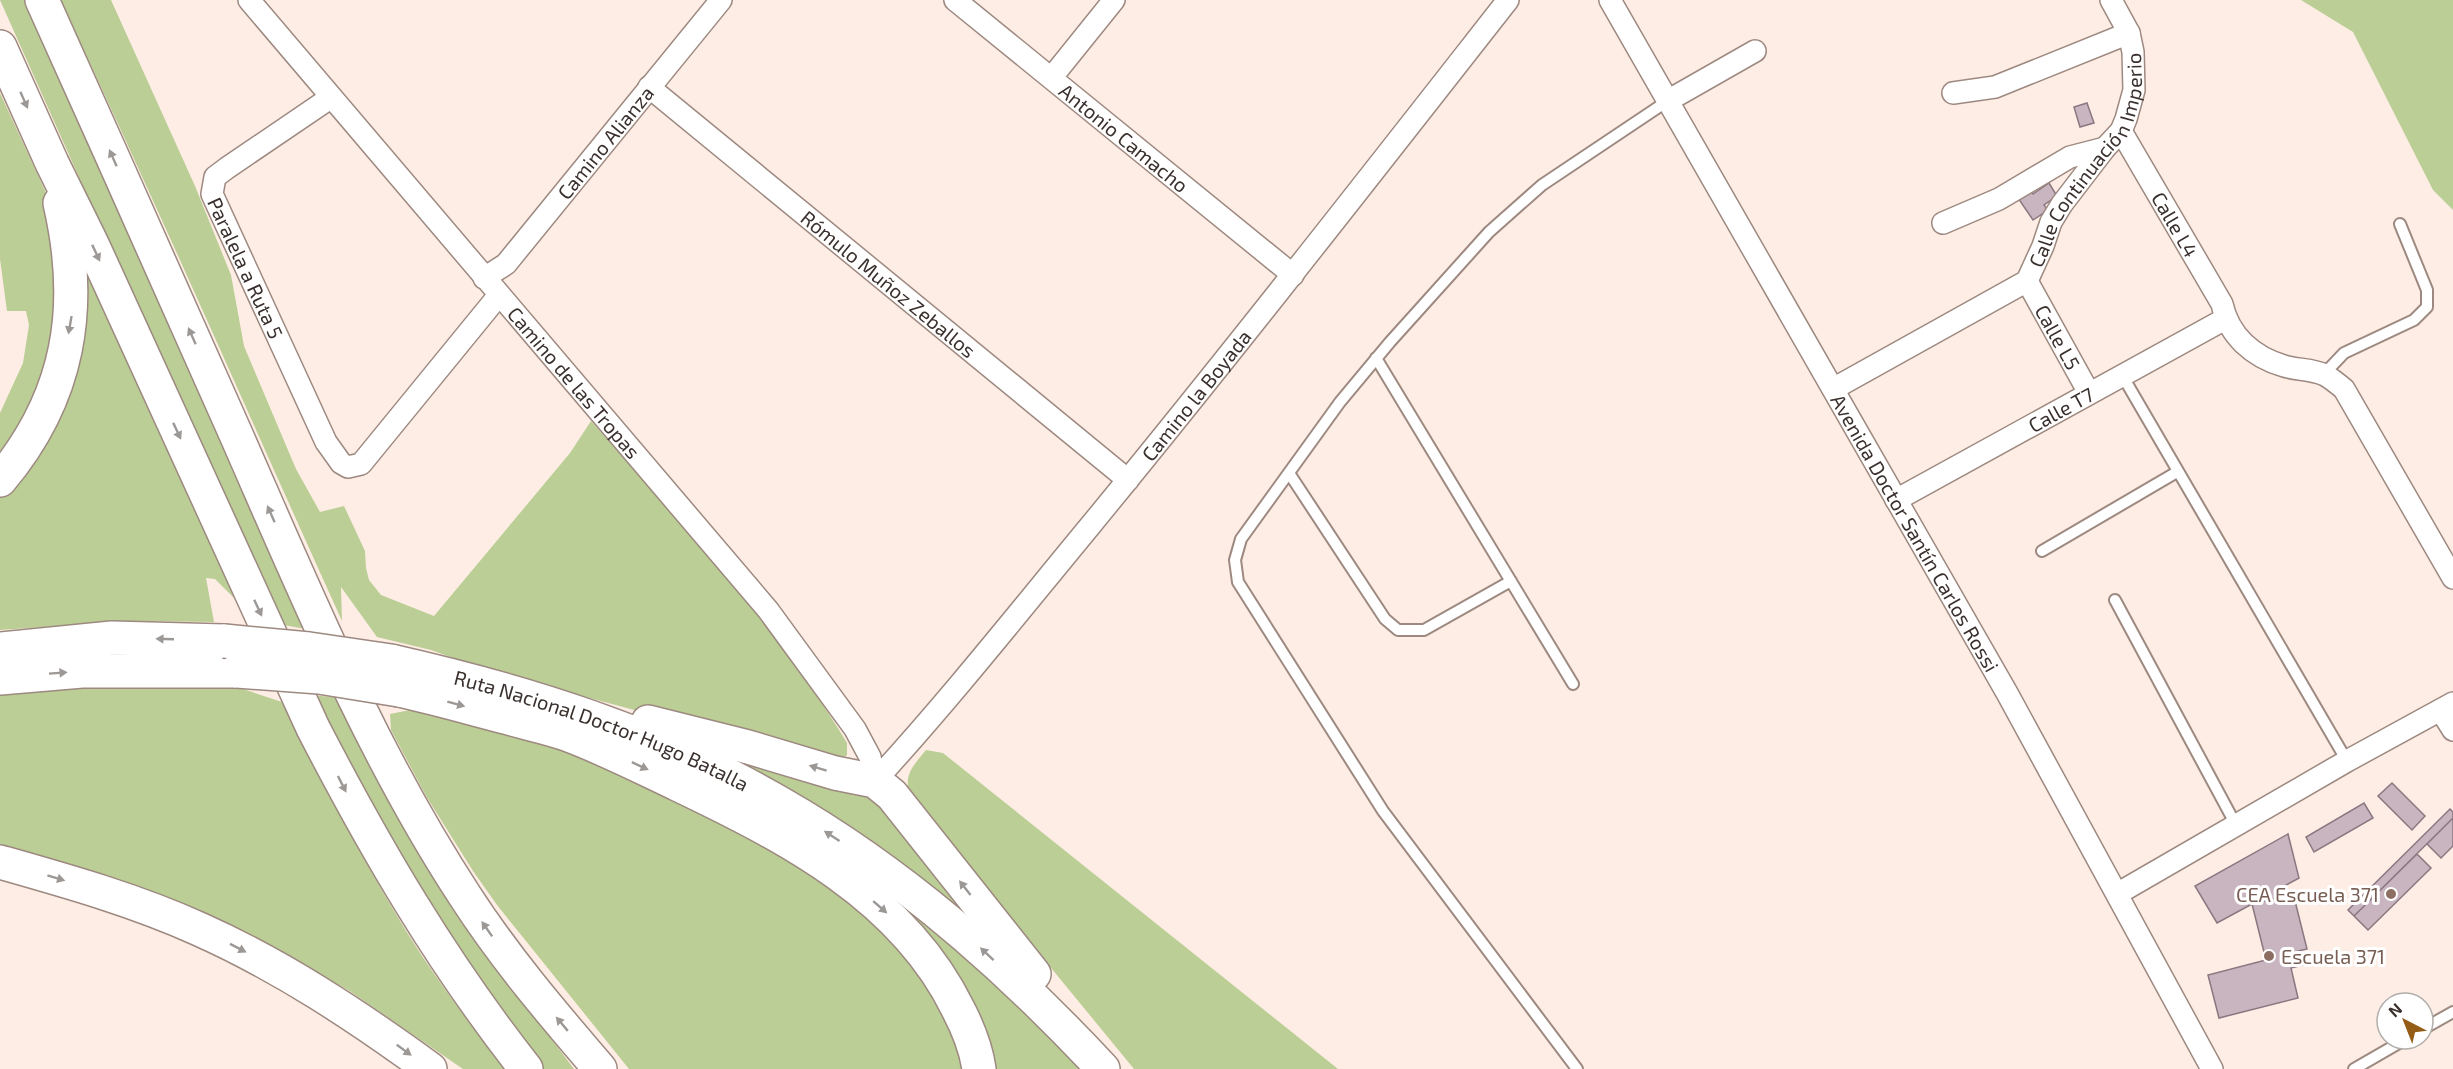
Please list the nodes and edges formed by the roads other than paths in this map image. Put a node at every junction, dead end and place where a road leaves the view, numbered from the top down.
1 (42, 0) edge
2 (721, 0) edge
3 (955, 0) edge
4 (1114, 0) edge
5 (1508, 0) edge
6 (1610, 0) edge
7 (2110, 0) edge
8 (255, 2) edge
9 (2129, 33) junction
10 (0, 47) edge
11 (1755, 51) dead end
12 (1052, 77) junction
13 (649, 87) junction
14 (1953, 93) dead end
15 (330, 98) junction
16 (1669, 100) junction
17 (2121, 131) junction
18 (2105, 148) junction
19 (51, 163) junction
20 (1943, 224) dead end
21 (2400, 224) dead end
22 (1293, 275) junction
23 (484, 278) junction
24 (2027, 281) junction
25 (499, 295) junction
26 (2225, 319) junction
27 (1376, 358) junction
28 (2324, 374) junction
29 (2122, 375) junction
30 (1833, 389) junction
31 (2089, 393) junction
32 (2177, 472) junction
33 (1289, 473) junction
34 (0, 480) edge
35 (1128, 480) junction
36 (1896, 500) junction
37 (2042, 551) dead end
38 (2453, 578) edge
39 (1511, 581) junction
40 (2115, 600) dead end
41 (0, 649) edge
42 (395, 675) junction
43 (0, 678) edge
44 (1573, 684) dead end
45 (2447, 707) edge
46 (582, 714) junction
47 (2453, 730) edge
48 (2347, 761) junction
49 (875, 781) junction
50 (2236, 825) junction
51 (0, 862) edge
52 (2117, 894) junction
53 (2453, 1012) edge
54 (2435, 1022) edge
55 (1073, 1036) junction
56 (2385, 1051) edge
57 (430, 1069) edge
58 (526, 1069) edge
59 (600, 1069) edge
60 (979, 1069) edge
61 (1104, 1069) edge
62 (1577, 1069) edge
63 (2212, 1069) edge
64 (2354, 1069) edge

59 -> 1 highway
2 - 13 street, Camino Alianza
3 - 12 street, Antonio Camacho
4 - 12 street
5 - 22 street, Camino la Boyada
6 - 16 street, Avenida Doctor Santín Carlos Rossi
7 - 9 street, Calle Continuación Imperio
8 - 15 street, Camino de las Tropas
9 - 14 street
9 - 17 street, Calle Continuación Imperio
10 -> 19 highway
11 - 16 street
12 - 22 street, Antonio Camacho
13 - 23 street, Camino Alianza
13 - 35 street, Rómulo Muñoz Zeballos
15 - 23 street, Camino de las Tropas
15 - 25 street, Paralela a Ruta 5
16 - 27 lane
16 - 30 street, Avenida Doctor Santín Carlos Rossi
17 - 18 street, Calle Continuación Imperio
17 - 26 street, Calle L4
18 - 20 street
18 - 24 street, Calle Continuación Imperio
19 -> 34 highway
19 -> 58 highway
21 - 28 lane
22 - 35 street, Camino la Boyada
23 - 25 street, Camino de las Tropas
24 - 30 street, Calle Continuación Imperio
24 - 31 street, Calle L5
25 - 49 street, Camino de las Tropas
26 - 28 street, Calle L4
26 - 29 street, Calle T7
27 - 33 lane
27 - 39 lane
28 - 38 street
29 - 31 street, Calle T7
29 - 32 lane
30 - 36 street, Avenida Doctor Santín Carlos Rossi
31 - 36 street, Calle T7
32 - 37 lane
32 - 48 lane
33 - 39 lane
33 - 62 lane
35 - 49 street, Camino la Boyada
36 - 52 street, Avenida Doctor Santín Carlos Rossi
39 - 44 lane
40 - 50 lane
42 -> 41 highway, Ruta Nacional Doctor Hugo Batalla, bridge
43 -> 42 highway, bridge
42 - 46 highway, Ruta Nacional Doctor Hugo Batalla
42 -> 60 highway
45 - 47 street
45 - 48 street
49 -> 46 highway
55 -> 46 highway, Ruta Nacional Doctor Hugo Batalla
48 - 50 street
55 -> 49 highway
50 - 52 street
51 -> 57 highway
52 - 63 street, Avenida Doctor Santín Carlos Rossi
53 - 54 lane
55 - 61 highway, Ruta Nacional Doctor Hugo Batalla
56 - 64 lane

